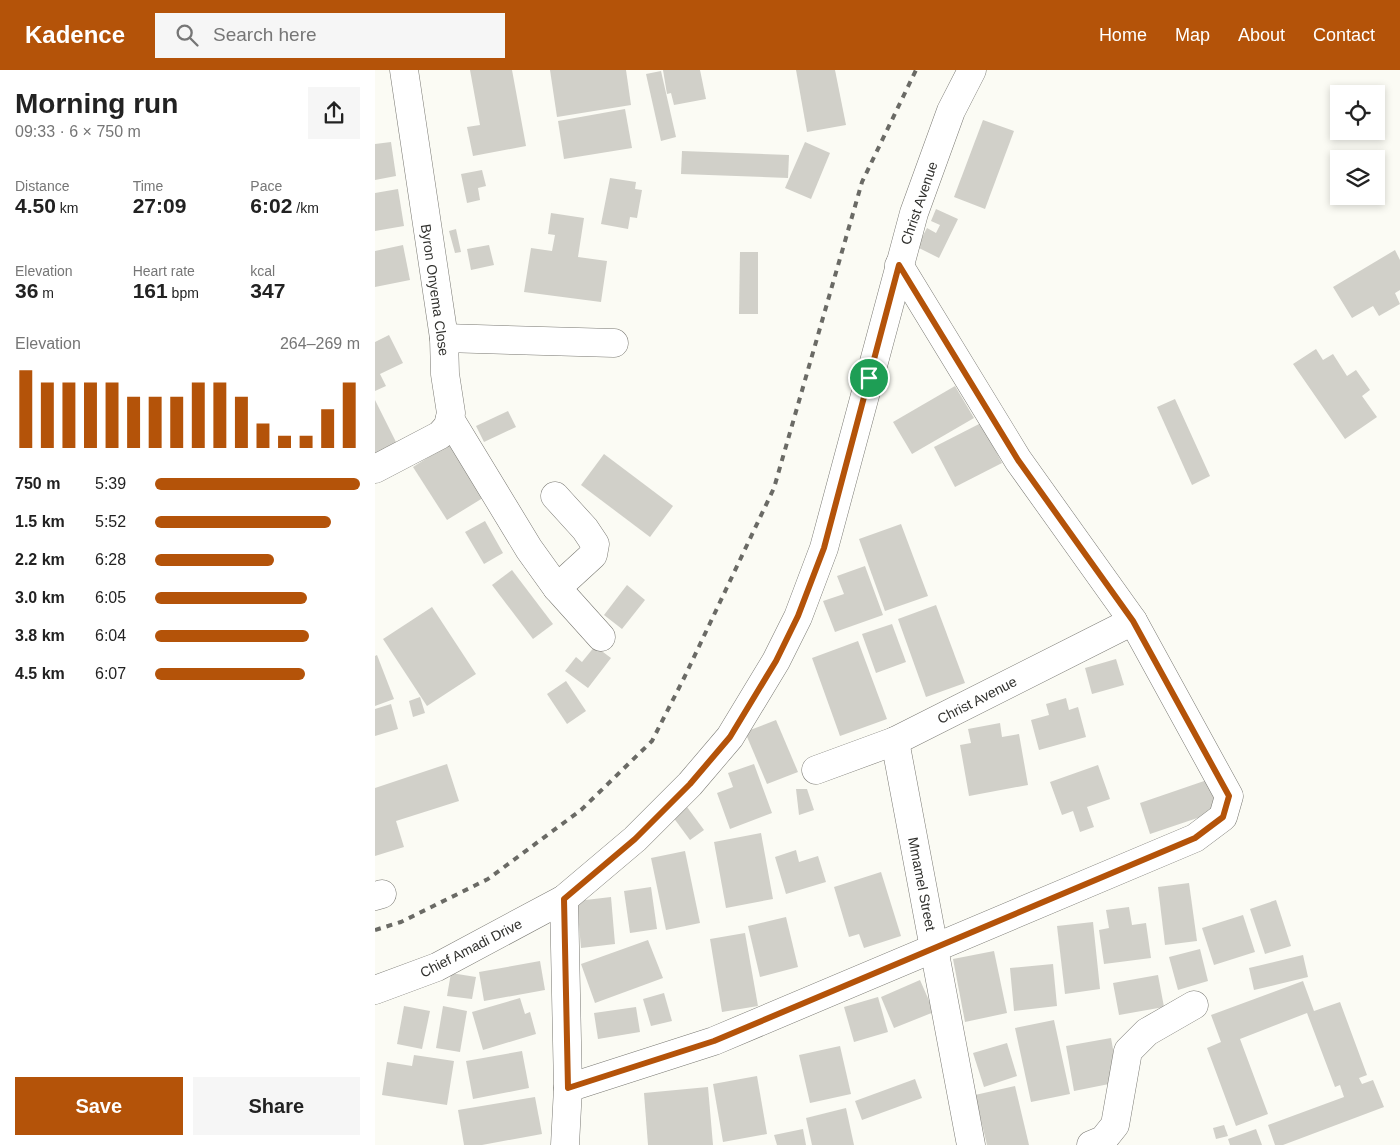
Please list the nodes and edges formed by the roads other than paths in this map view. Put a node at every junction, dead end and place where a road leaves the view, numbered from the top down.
1 (404, 70) edge
2 (972, 70) edge
3 (899, 265) junction
4 (444, 338) junction
5 (614, 342) dead end
6 (450, 419) junction
7 (375, 468) edge
8 (555, 496) dead end
9 (557, 588) junction
10 (1133, 621) junction
11 (601, 638) dead end
12 (895, 741) junction
13 (816, 770) dead end
14 (564, 899) junction
15 (934, 949) junction
16 (375, 990) edge
17 (1194, 1005) dead end
18 (568, 1088) junction
19 (565, 1145) edge
20 (971, 1145) edge
21 (1091, 1145) edge

1 - 4 street, Byron Onyema Close
2 - 3 street, Christ Avenue
3 - 10 street
3 - 14 street, Christ Avenue
4 - 5 street
4 - 6 street, Byron Onyema Close
6 - 7 street
6 - 9 street
8 - 9 street
9 - 11 street
10 - 12 street, Christ Avenue
10 - 15 street
12 - 13 street, Christ Avenue
12 - 15 street, Mmamel Street
14 - 16 street, Chief Amadi Drive
14 - 18 street
15 - 18 street
15 - 20 street, Mmamel Street
17 - 21 street
18 - 19 street

